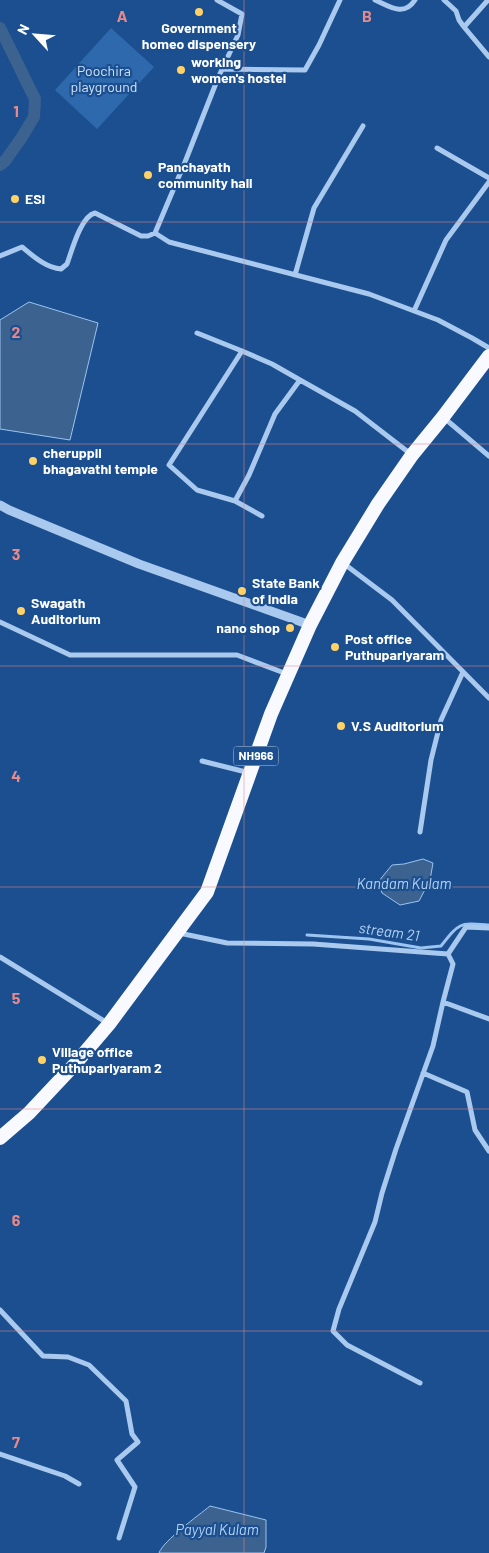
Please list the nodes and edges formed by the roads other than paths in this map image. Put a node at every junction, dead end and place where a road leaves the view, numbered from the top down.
1 (217, 0) edge
2 (340, 0) edge
3 (375, 0) edge
4 (416, 0) edge
5 (444, 0) edge
6 (488, 0) edge
7 (464, 27) junction
8 (489, 57) edge
9 (222, 69) junction
10 (363, 126) dead end
11 (437, 148) dead end
12 (489, 178) edge
13 (489, 182) edge
14 (154, 232) junction
15 (0, 256) edge
16 (295, 275) junction
17 (414, 311) junction
18 (197, 333) dead end
19 (489, 348) edge
20 (242, 351) junction
21 (489, 356) edge
22 (300, 380) junction
23 (443, 417) junction
24 (412, 455) junction
25 (489, 456) edge
26 (235, 500) junction
27 (0, 505) edge
28 (262, 516) dead end
29 (342, 563) junction
30 (0, 622) edge
31 (310, 625) junction
32 (463, 672) junction
33 (288, 674) junction
34 (489, 698) edge
35 (202, 761) dead end
36 (250, 773) junction
37 (420, 832) dead end
38 (489, 928) edge
39 (176, 933) junction
40 (448, 954) junction
41 (0, 957) edge
42 (443, 1002) junction
43 (489, 1019) edge
44 (109, 1024) junction
45 (424, 1073) junction
46 (0, 1138) edge
47 (489, 1151) edge
48 (0, 1310) edge
49 (420, 1383) dead end
50 (0, 1454) edge
51 (79, 1484) dead end
52 (119, 1538) dead end

1 - 9 street
2 - 9 street
3 - 4 street
5 - 7 street
6 - 7 street
7 - 8 street
9 - 14 street
10 - 16 street
11 - 12 street
13 - 17 street
14 - 15 street
14 - 16 street
16 - 17 street
17 - 19 street
18 - 20 street
20 - 22 street
20 - 26 street
21 - 23 highway, NH966
22 - 24 street
22 - 26 street
23 - 24 highway, NH966
23 - 25 street
24 - 29 highway, NH966
26 - 28 street
27 - 31 street
29 - 31 highway, NH966
29 - 32 street
30 - 33 street
31 - 33 highway, NH966
32 - 34 street
32 - 37 street
33 - 36 highway, NH966
35 - 36 street
36 - 39 highway, NH966
38 - 40 street
39 - 40 street
39 - 44 highway, NH966
40 - 42 street
41 - 44 street
42 - 43 street
42 - 45 street
44 - 46 highway, NH966
45 - 47 street
45 - 49 street
48 - 52 street
50 - 51 street

